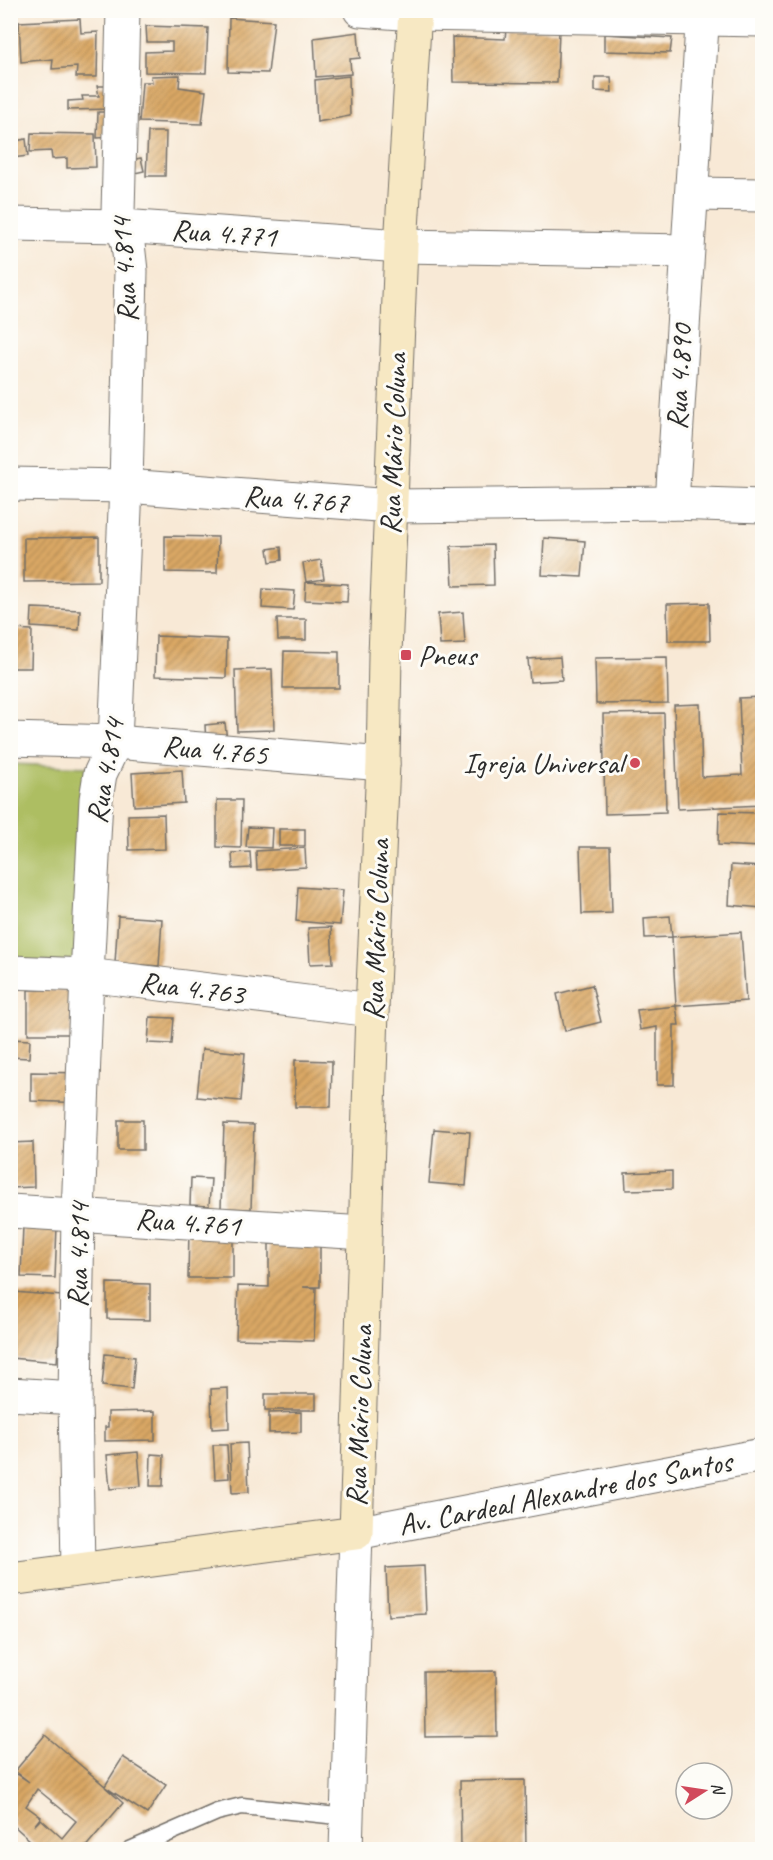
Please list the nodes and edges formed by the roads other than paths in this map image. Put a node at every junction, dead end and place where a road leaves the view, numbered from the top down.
1 (123, 10) edge
2 (360, 10) edge
3 (415, 12) edge
4 (703, 15) edge
5 (762, 20) edge
6 (692, 194) junction
7 (762, 195) edge
8 (10, 224) edge
9 (122, 226) junction
10 (401, 246) junction
11 (687, 251) junction
12 (10, 484) edge
13 (126, 486) junction
14 (672, 503) junction
15 (391, 506) junction
16 (762, 506) edge
17 (10, 740) edge
18 (115, 742) junction
19 (383, 764) junction
20 (10, 972) edge
21 (87, 975) junction
22 (372, 1010) junction
23 (10, 1211) edge
24 (78, 1215) junction
25 (365, 1233) junction
26 (10, 1394) edge
27 (75, 1398) junction
28 (762, 1455) edge
29 (356, 1533) junction
30 (78, 1569) junction
31 (10, 1579) edge
32 (347, 1817) junction
33 (130, 1850) edge
34 (346, 1850) edge

1 - 9 street, Rua 4.814
2 - 3 street
3 - 4 street
3 - 10 main road, Rua Mário Coluna
4 - 5 street
4 - 6 street, Rua 4.890
6 - 7 street
6 - 11 street, Rua 4.890
8 - 9 street, Rua 4.771
9 - 10 street, Rua 4.771
9 - 13 street, Rua 4.814
10 - 11 street, Rua 4.771
10 - 15 main road, Rua Mário Coluna
11 - 14 street, Rua 4.890
12 - 13 street, Rua 4.767
13 - 15 street, Rua 4.767
13 - 18 street, Rua 4.814
14 - 15 street, Rua 4.767
14 - 16 street, Rua 4.767
15 - 19 main road, Rua Mário Coluna
17 - 18 street, Rua 4.765
18 - 19 street, Rua 4.765
18 - 21 street, Rua 4.814
19 - 22 main road, Rua Mário Coluna
20 - 21 street, Rua 4.763
21 - 22 street, Rua 4.763
21 - 24 street, Rua 4.814
22 - 25 main road, Rua Mário Coluna
23 - 24 street, Rua 4.761
24 - 25 street, Rua 4.761
24 - 27 street, Rua 4.814
25 - 29 main road, Rua Mário Coluna
26 - 27 street
27 - 30 street, Rua 4.814
28 - 29 street, Av. Cardeal Alexandre dos Santos
29 - 30 main road, Av. Cardeal Alexandre dos Santos
29 - 32 street, Rua Mário Coluna
30 - 31 main road, Av. Cardeal Alexandre dos Santos
32 - 33 lane
32 - 34 street, Rua Mário Coluna

